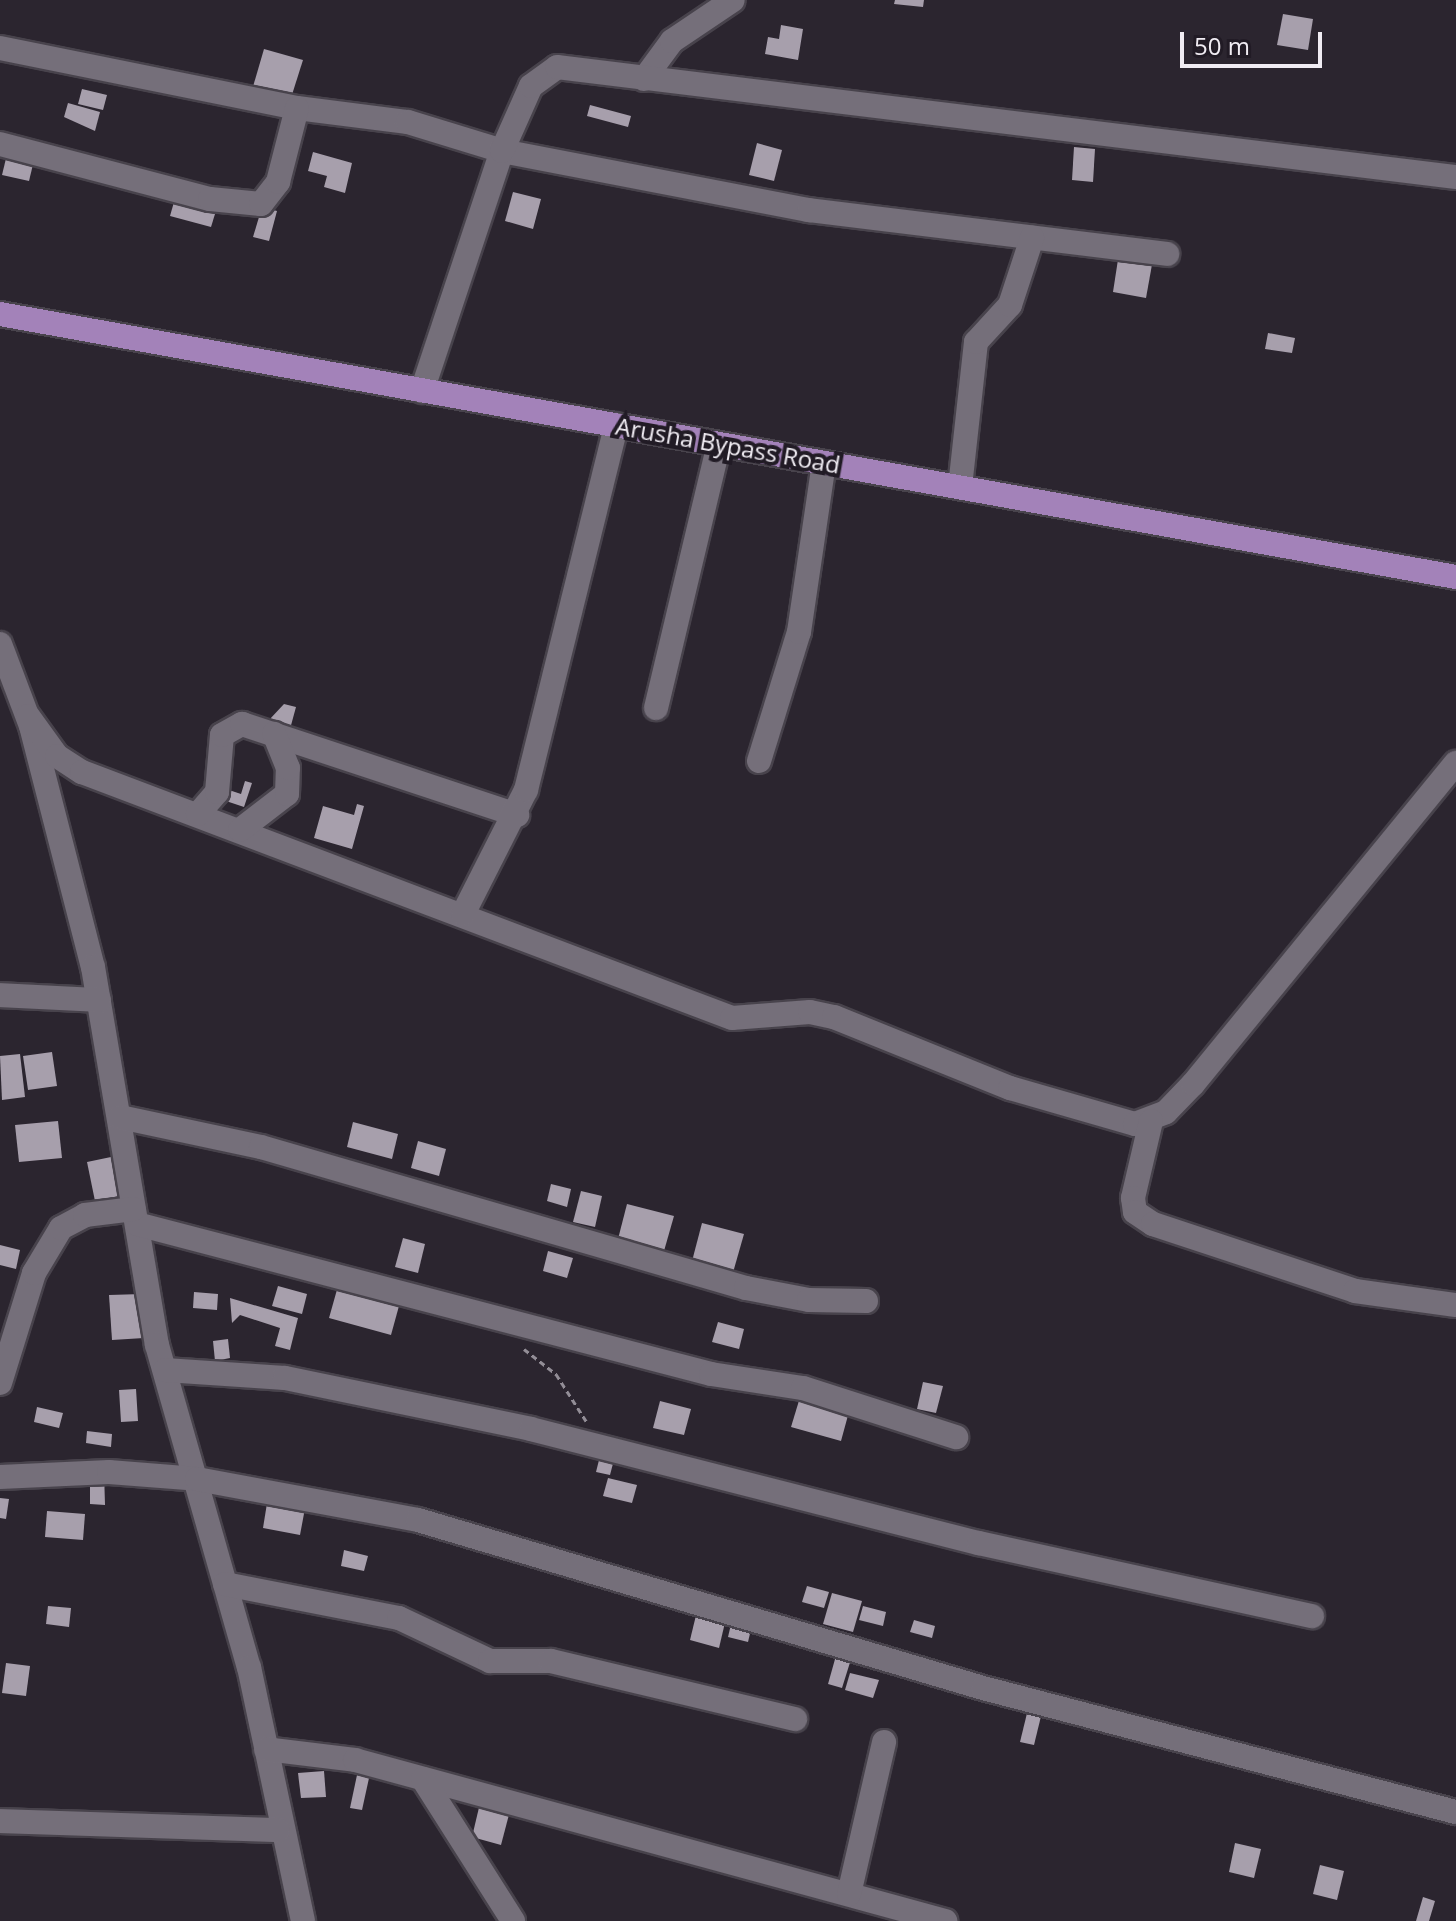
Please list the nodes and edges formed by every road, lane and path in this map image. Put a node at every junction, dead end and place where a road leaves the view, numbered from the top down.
1 (733, 0) edge
2 (0, 48) edge
3 (644, 79) junction
4 (297, 108) junction
5 (0, 144) edge
6 (502, 151) junction
7 (1456, 177) edge
8 (1032, 238) junction
9 (1167, 254) dead end
10 (0, 314) edge
11 (422, 391) junction
12 (616, 425) junction
13 (719, 444) junction
14 (824, 463) junction
15 (960, 487) junction
16 (1456, 577) edge
17 (0, 644) edge
18 (7, 683) edge
19 (656, 708) dead end
20 (28, 716) junction
21 (274, 734) junction
22 (759, 761) dead end
23 (1456, 763) edge
24 (198, 814) junction
25 (517, 815) junction
26 (240, 830) junction
27 (463, 914) junction
28 (0, 995) edge
29 (99, 1000) junction
30 (120, 1117) junction
31 (1151, 1121) junction
32 (135, 1216) junction
33 (866, 1301) dead end
34 (1456, 1305) edge
35 (518, 1346) dead end
36 (165, 1370) junction
37 (0, 1383) edge
38 (956, 1437) dead end
39 (601, 1446) junction
40 (0, 1477) edge
41 (197, 1479) junction
42 (225, 1584) junction
43 (1312, 1616) dead end
44 (795, 1719) dead end
45 (884, 1742) dead end
46 (266, 1749) junction
47 (423, 1779) junction
48 (1456, 1812) edge
49 (0, 1821) edge
50 (278, 1830) junction
51 (849, 1894) junction
52 (303, 1921) edge
53 (513, 1921) edge
54 (945, 1921) edge

1 - 3 street
2 - 4 street
3 - 6 street
3 - 7 street
4 - 5 street
4 - 6 street
6 - 8 street
6 - 11 street
8 - 9 street
8 - 15 street
10 - 11 main road, Arusha Bypass Road
11 - 12 main road, Arusha Bypass Road
12 - 13 main road, Arusha Bypass Road
12 - 25 street
13 - 14 main road, Arusha Bypass Road
13 - 19 street
14 - 15 main road, Arusha Bypass Road
14 - 22 street
15 - 16 main road, Arusha Bypass Road
17 - 18 street
18 - 20 street
20 - 24 street
20 - 29 street
21 - 24 street
21 - 25 street
21 - 26 street
23 - 31 street
24 - 26 street
25 - 27 street
26 - 27 street
27 - 31 street
28 - 29 street
29 - 30 street
30 - 32 street
30 - 33 street
31 - 34 street
32 - 36 street
32 - 37 street
32 - 38 street
35 - 39 path
36 - 39 street
36 - 41 street
39 - 43 street
40 - 41 street
41 - 42 street
41 - 48 street
42 - 44 street
42 - 46 street
45 - 51 street
46 - 47 street
46 - 50 street
47 - 51 street
47 - 53 street
49 - 50 street
50 - 52 street
51 - 54 street

